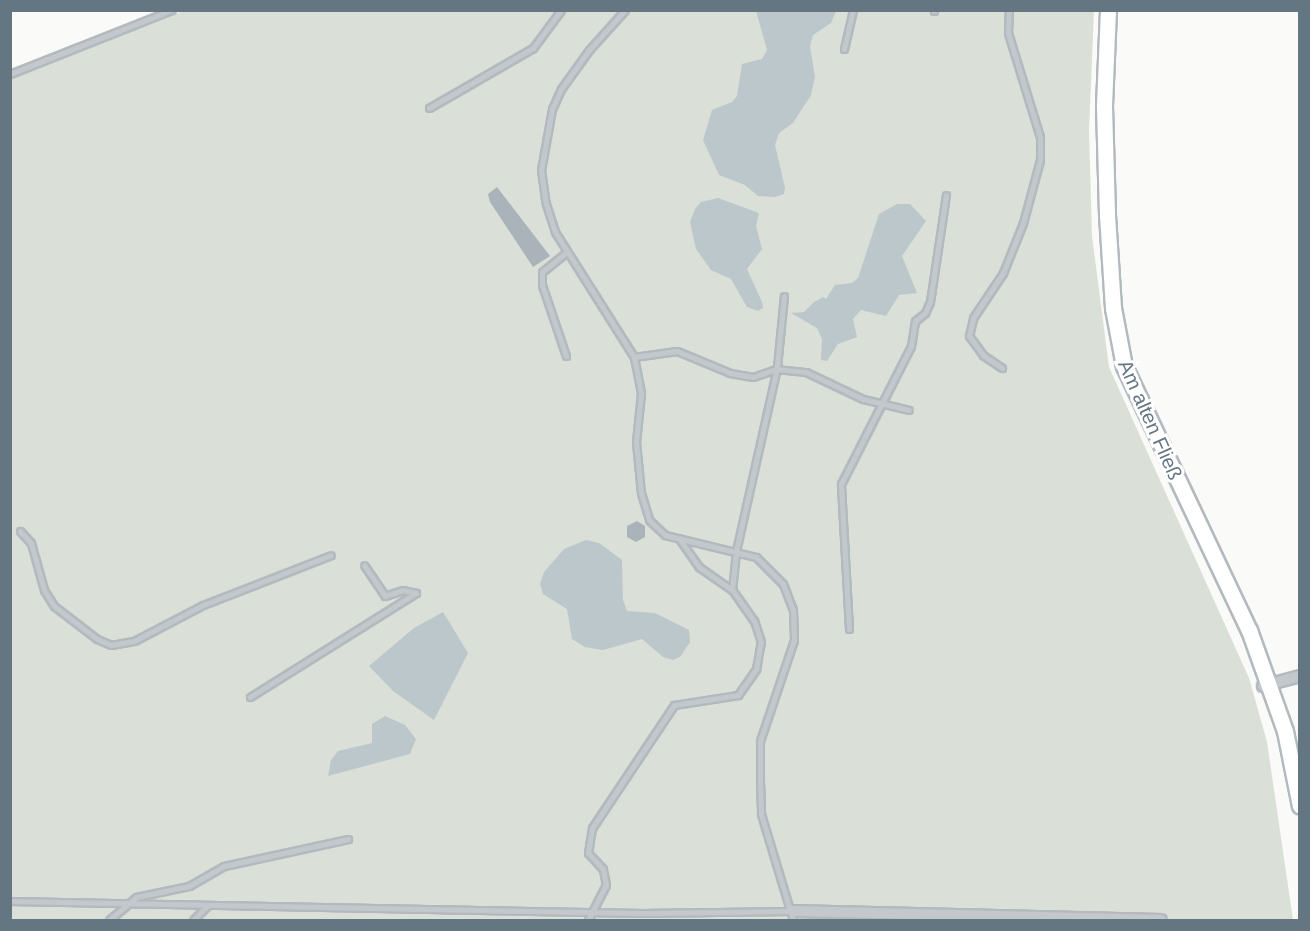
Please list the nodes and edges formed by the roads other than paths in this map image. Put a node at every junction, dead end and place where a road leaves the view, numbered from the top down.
1 (172, 10) edge
2 (561, 10) edge
3 (625, 10) edge
4 (853, 10) edge
5 (1009, 10) edge
6 (1108, 10) edge
7 (844, 49) dead end
8 (10, 74) edge
9 (429, 108) dead end
10 (946, 195) dead end
11 (567, 252) junction
12 (784, 296) dead end
13 (566, 356) dead end
14 (634, 357) junction
15 (1002, 368) dead end
16 (776, 369) junction
17 (879, 403) junction
18 (909, 410) dead end
19 (20, 531) dead end
20 (679, 538) junction
21 (736, 551) junction
22 (330, 555) dead end
23 (364, 565) dead end
24 (732, 590) junction
25 (849, 629) dead end
26 (1299, 676) edge
27 (1266, 685) junction
28 (249, 697) dead end
29 (1299, 806) edge
30 (348, 839) dead end
31 (10, 901) edge
32 (126, 904) junction
33 (208, 905) junction
34 (592, 913) junction
35 (793, 916) edge
36 (956, 918) edge
37 (109, 921) edge
38 (193, 921) edge
39 (588, 921) edge
40 (1161, 921) edge

1 - 8 lane
2 - 9 lane
3 - 11 lane
4 - 7 lane
5 - 15 lane
6 - 27 main road, Am alten Fließ
10 - 17 lane
11 - 13 lane
11 - 14 lane
12 - 16 lane
14 - 16 lane
14 - 20 lane
16 - 17 lane
16 - 21 lane
17 - 18 lane
17 - 25 lane
19 - 22 lane
20 - 21 lane
20 - 24 lane
21 - 24 lane
21 - 35 lane
23 - 28 lane
24 - 34 lane
26 - 27 street
27 - 29 main road, Am alten Fließ
30 - 32 lane
31 - 32 lane
32 - 33 lane
32 - 37 lane
33 - 34 lane
33 - 38 lane
34 - 35 lane
34 - 39 lane
35 - 36 street
36 - 40 street

